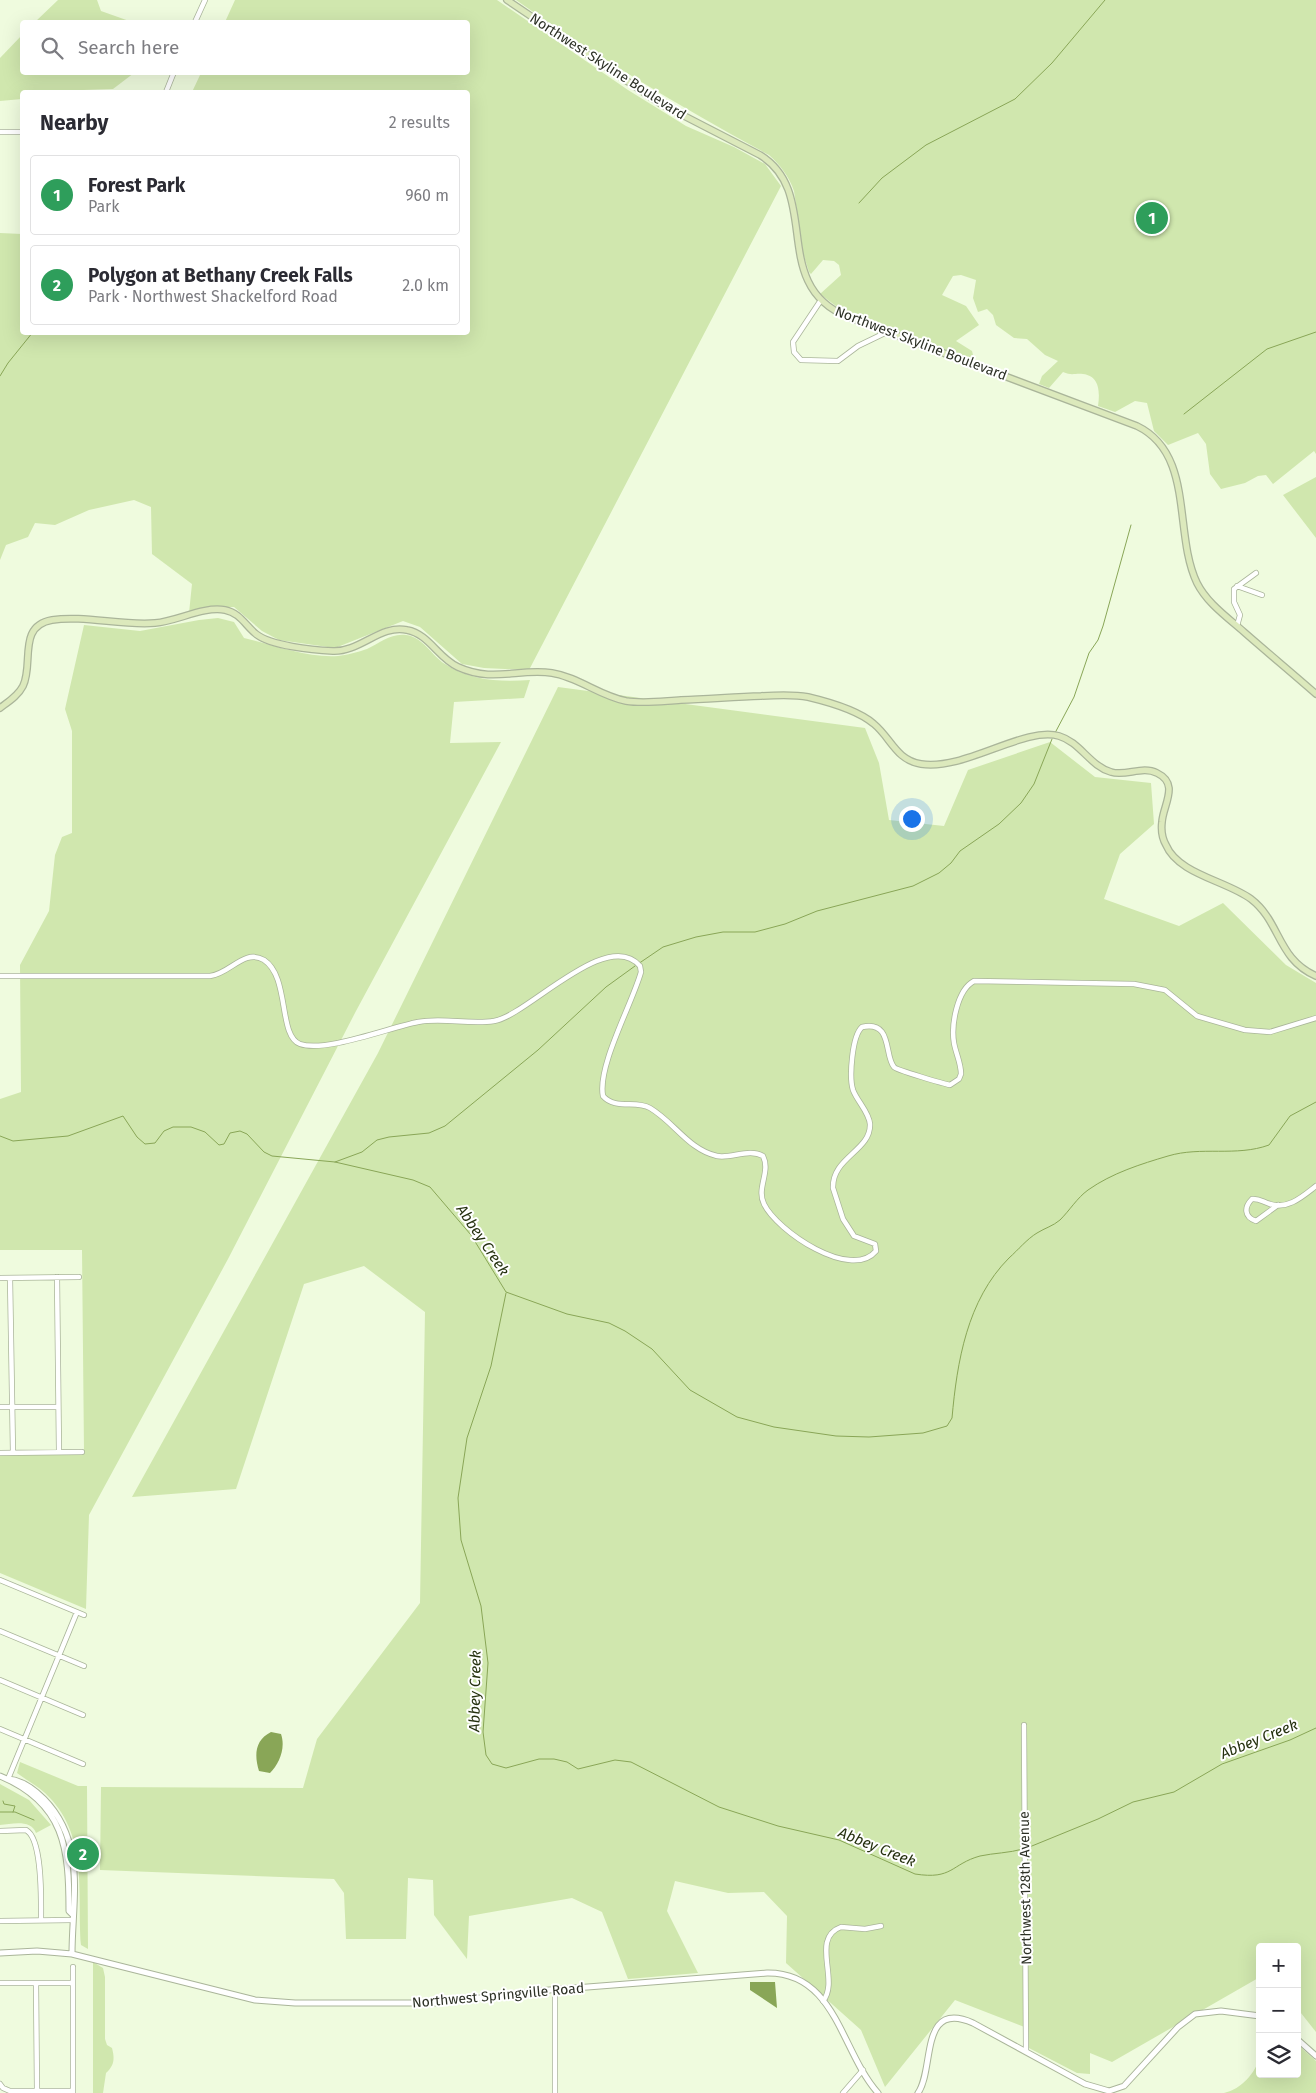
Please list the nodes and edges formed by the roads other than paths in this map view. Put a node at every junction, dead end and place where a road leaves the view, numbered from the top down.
1 (205, 0) edge
2 (507, 0) edge
3 (196, 20) edge
4 (173, 75) edge
5 (167, 90) edge
6 (0, 132) edge
7 (20, 132) edge
8 (821, 300) junction
9 (887, 332) junction
10 (1256, 573) dead end
11 (1237, 586) junction
12 (1262, 595) dead end
13 (1237, 626) junction
14 (1316, 694) edge
15 (0, 708) edge
16 (0, 976) edge
17 (1316, 976) edge
18 (1316, 1018) edge
19 (1316, 1186) edge
20 (1278, 1205) junction
21 (57, 1277) junction
22 (79, 1277) dead end
23 (0, 1278) edge
24 (10, 1278) junction
25 (0, 1406) edge
26 (12, 1407) junction
27 (58, 1407) junction
28 (59, 1452) junction
29 (82, 1452) dead end
30 (0, 1453) edge
31 (13, 1453) junction
32 (0, 1580) edge
33 (77, 1612) junction
34 (84, 1615) dead end
35 (0, 1631) edge
36 (60, 1656) junction
37 (84, 1666) dead end
38 (0, 1680) edge
39 (42, 1698) junction
40 (83, 1715) dead end
41 (1024, 1725) dead end
42 (0, 1729) edge
43 (25, 1739) junction
44 (83, 1764) dead end
45 (0, 1776) edge
46 (8, 1779) junction
47 (0, 1831) edge
48 (72, 1917) junction
49 (41, 1920) junction
50 (0, 1921) edge
51 (881, 1926) dead end
52 (0, 1953) edge
53 (72, 1954) junction
54 (73, 1966) dead end
55 (72, 1982) junction
56 (0, 1983) edge
57 (36, 1983) junction
58 (556, 1989) junction
59 (823, 2001) junction
60 (1256, 2015) edge
61 (1301, 2043) edge
62 (1026, 2051) junction
63 (1316, 2056) edge
64 (863, 2070) junction
65 (0, 2084) edge
66 (37, 2091) junction
67 (73, 2092) edge
68 (555, 2093) edge
69 (843, 2093) edge
70 (878, 2093) edge
71 (918, 2093) edge

1 - 3 street
2 - 8 main road, Northwest Skyline Boulevard
4 - 5 street
6 - 7 street
8 - 9 main road, Northwest Skyline Boulevard
8 - 9 street
9 - 13 main road, Northwest Skyline Boulevard
10 - 11 street
11 - 12 street
11 - 13 street
13 - 14 main road, Northwest Skyline Boulevard
15 - 17 main road
16 - 18 street
19 - 20 street
20 - 20 street
21 - 22 street
21 - 24 street
21 - 27 street
23 - 24 street
24 - 26 street
25 - 26 street
26 - 27 street
26 - 31 street
27 - 28 street
28 - 29 street
28 - 31 street
30 - 31 street
32 - 33 street
33 - 34 street
33 - 36 street
35 - 36 street
36 - 37 street
36 - 39 street
38 - 39 street
39 - 40 street
39 - 43 street
41 - 62 street, Northwest 128th Avenue
42 - 43 street
43 - 44 street
43 - 46 street
45 - 46 street
46 - 48 street
47 - 49 street
48 - 49 street
48 - 53 street
49 - 50 street
51 - 59 street
52 - 53 street, Northwest Springville Road
53 - 58 street, Northwest Springville Road
54 - 55 street
55 - 57 street
55 - 67 street
56 - 57 street
57 - 66 street
58 - 59 street, Northwest Springville Road
58 - 68 street
59 - 64 street, Northwest Springville Road
60 - 62 street
61 - 63 street
62 - 71 street
64 - 69 street
64 - 70 street, Northwest Springville Road
65 - 66 street
66 - 67 street

